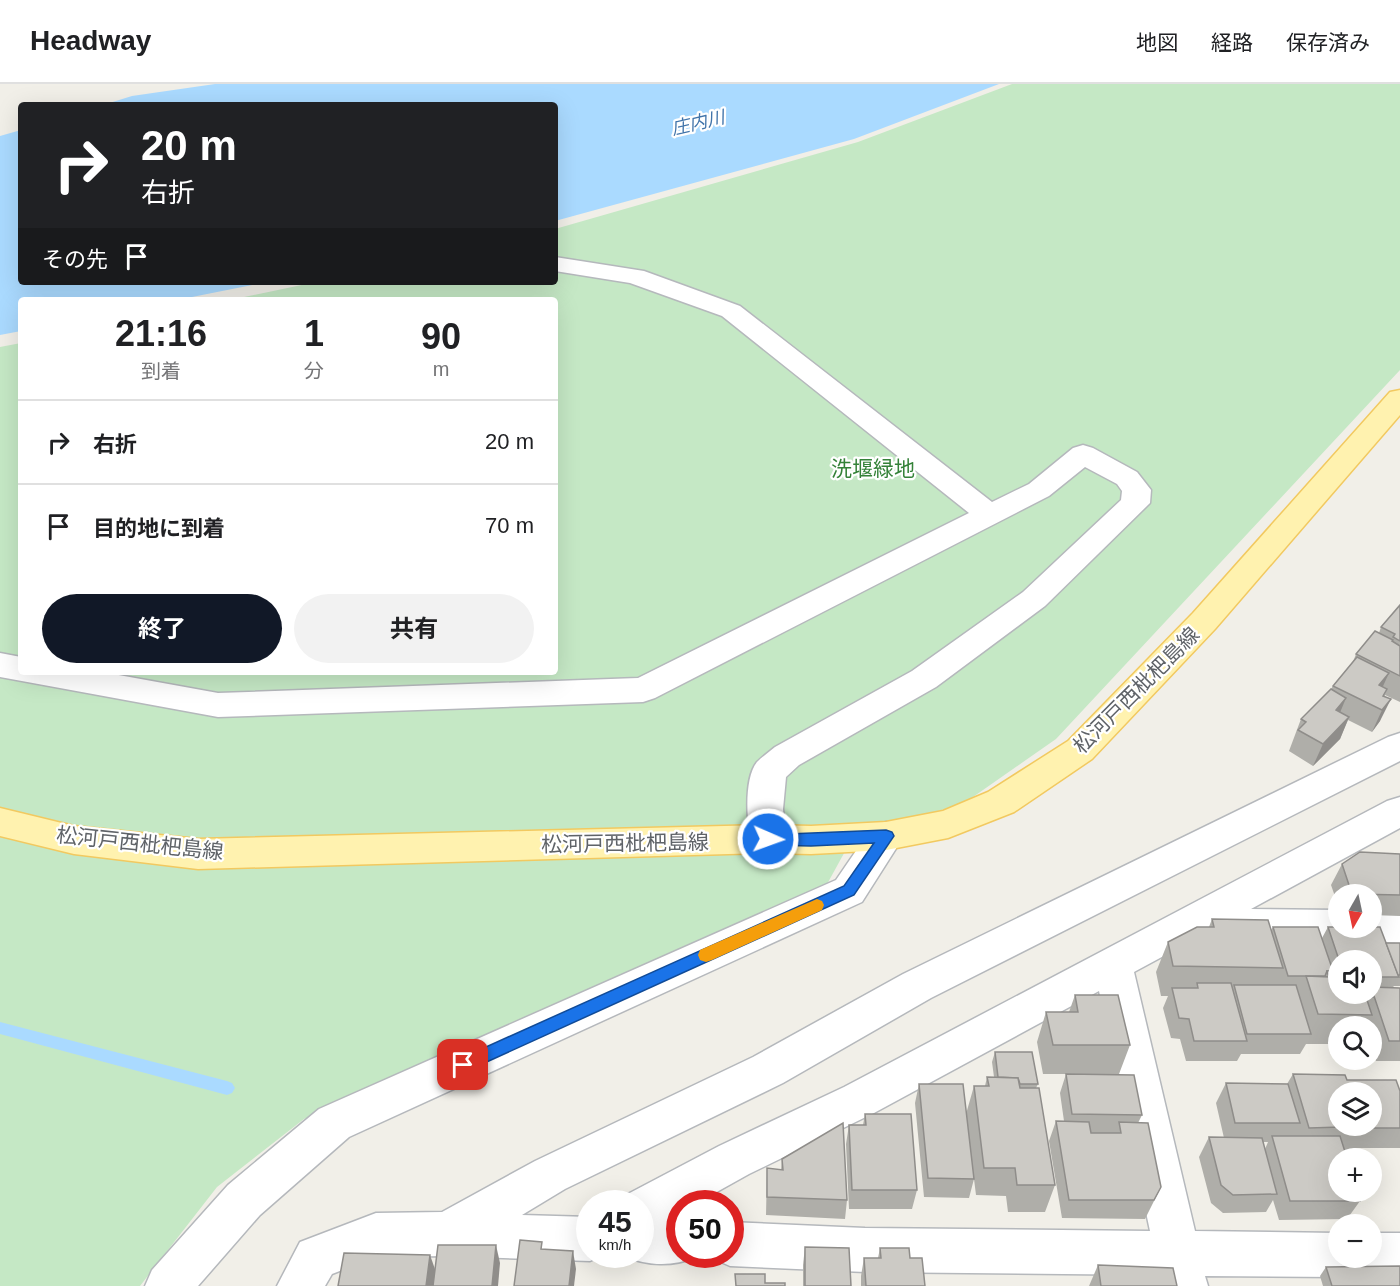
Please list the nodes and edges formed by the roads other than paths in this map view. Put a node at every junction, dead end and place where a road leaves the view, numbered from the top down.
1 (558, 264) edge
2 (1400, 398) edge
3 (990, 515) junction
4 (0, 665) edge
5 (18, 668) edge
6 (54, 675) edge
7 (1400, 746) edge
8 (1400, 811) edge
9 (0, 822) edge
10 (886, 836) junction
11 (768, 839) junction
12 (1191, 923) junction
13 (1328, 926) edge
14 (1382, 926) edge
15 (1400, 927) edge
16 (1113, 965) junction
17 (654, 1203) edge
18 (447, 1234) junction
19 (576, 1239) edge
20 (744, 1246) edge
21 (1382, 1255) edge
22 (1400, 1255) edge
23 (1328, 1256) edge
24 (1182, 1270) edge
25 (168, 1286) edge
26 (300, 1286) edge

1 - 3 street
2 - 10 main road, 松河戸西枇杷島線
3 - 6 street
3 - 11 street
4 - 5 street
7 - 18 street
8 - 12 street
9 - 11 main road, 松河戸西枇杷島線
10 - 11 main road, 松河戸西枇杷島線
10 - 25 street
12 - 13 street
12 - 16 street
14 - 15 street
16 - 17 street
16 - 24 street
18 - 19 street
18 - 26 street
20 - 24 street
21 - 22 street
23 - 24 street

